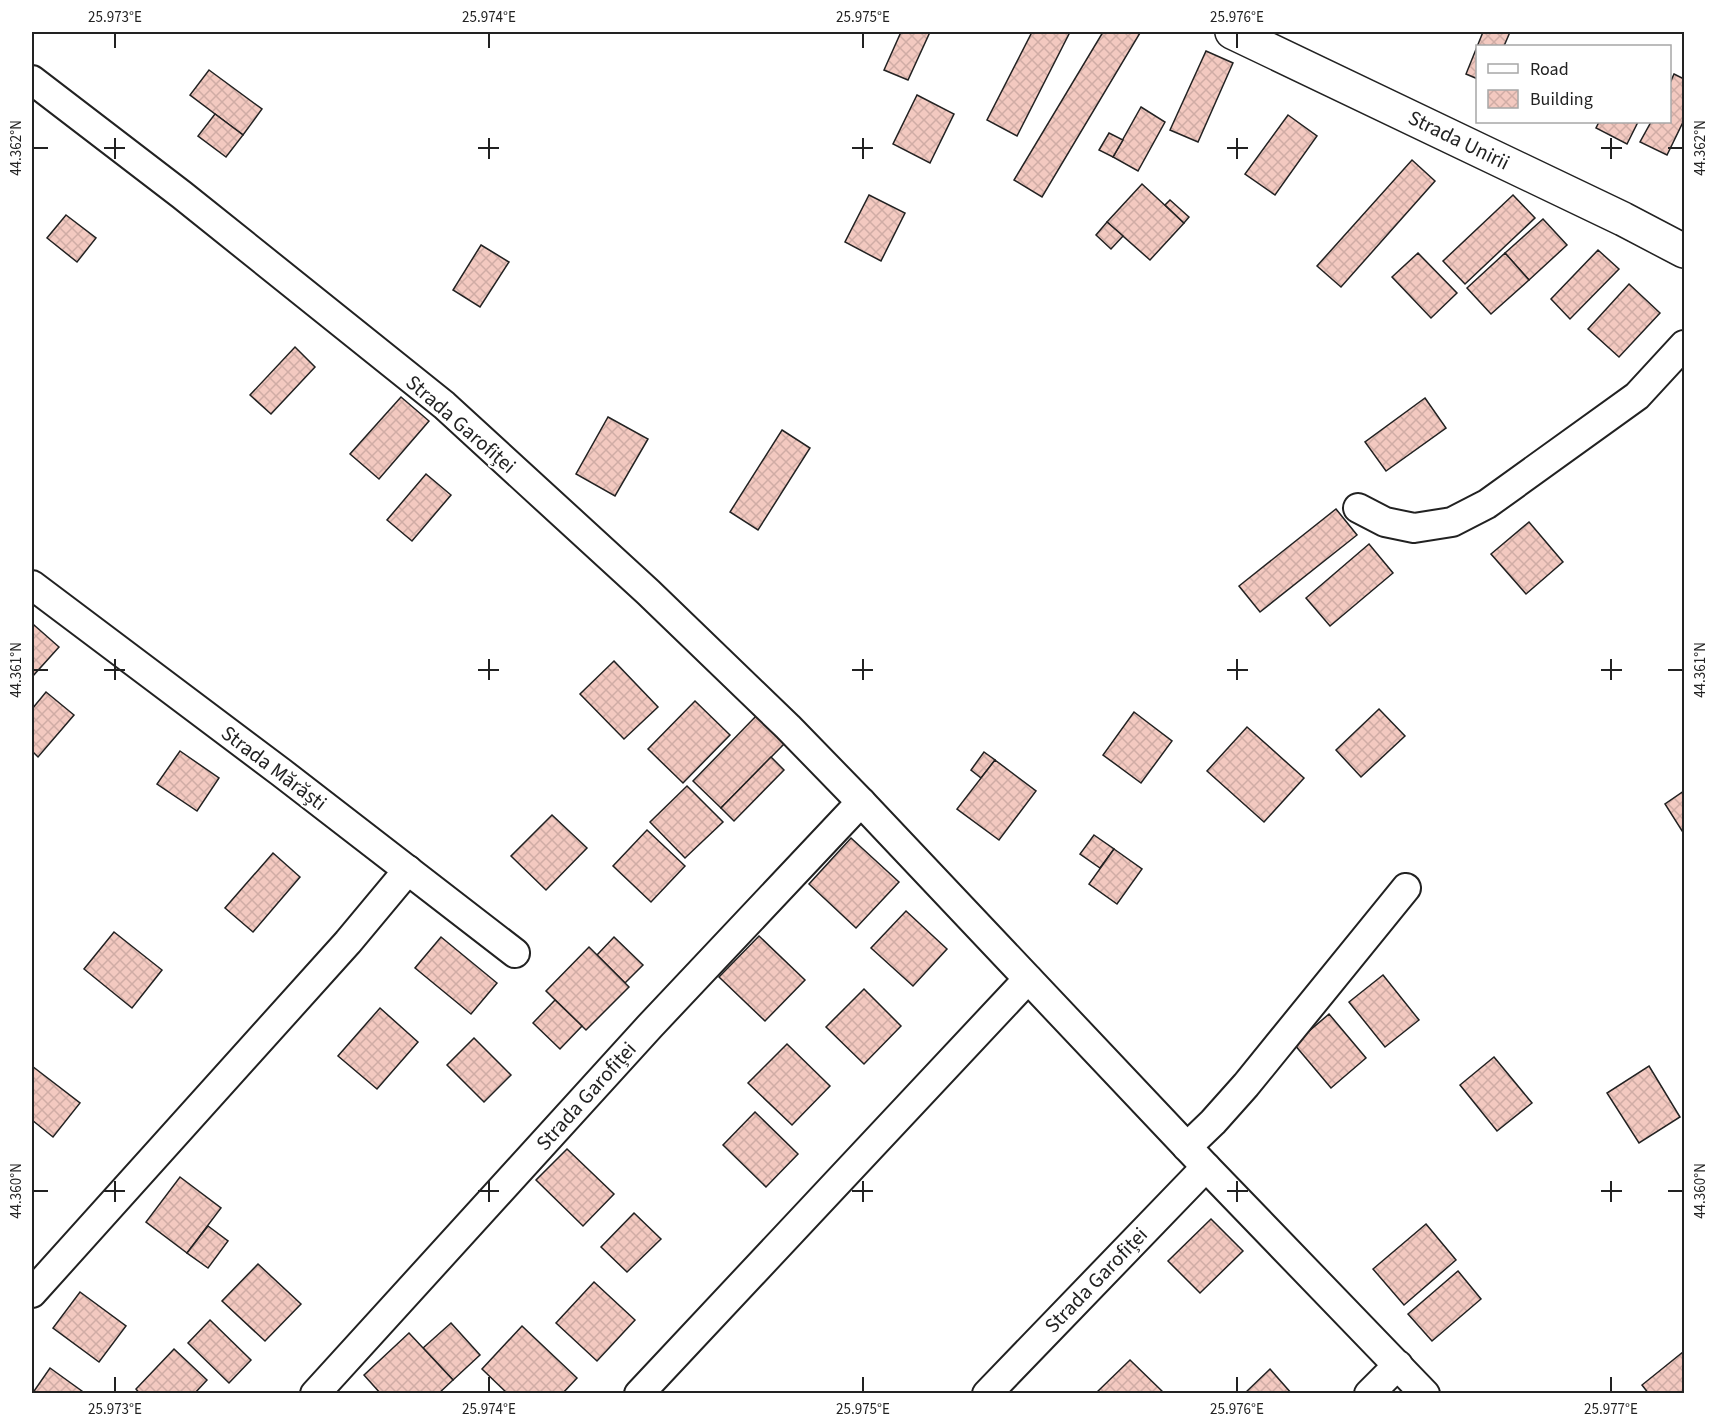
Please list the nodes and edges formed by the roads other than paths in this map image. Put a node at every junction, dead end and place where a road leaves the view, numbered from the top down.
1 (1232, 32) edge
2 (32, 80) edge
3 (1684, 251) edge
4 (1684, 345) edge
5 (1358, 508) dead end
6 (32, 585) edge
7 (861, 802) junction
8 (408, 870) junction
9 (1406, 888) dead end
10 (515, 953) dead end
11 (1028, 979) junction
12 (1196, 1157) junction
13 (32, 1293) edge
14 (1398, 1365) junction
15 (315, 1394) edge
16 (639, 1394) edge
17 (987, 1394) edge
18 (1369, 1394) edge
19 (1425, 1394) edge

1 - 3 main road, Strada Unirii
2 - 7 street, Strada Garofiței
4 - 5 street
6 - 8 street, Strada Mărăști
7 - 11 street, Strada Garofiței
7 - 15 street, Strada Garofiței
8 - 10 street, Strada Mărăști
8 - 13 street
9 - 12 street
11 - 12 street, Strada Garofiței
11 - 16 street
12 - 14 street, Strada Garofiței
12 - 17 street, Strada Garofiței
14 - 18 street
14 - 19 street, Strada Garofiței

